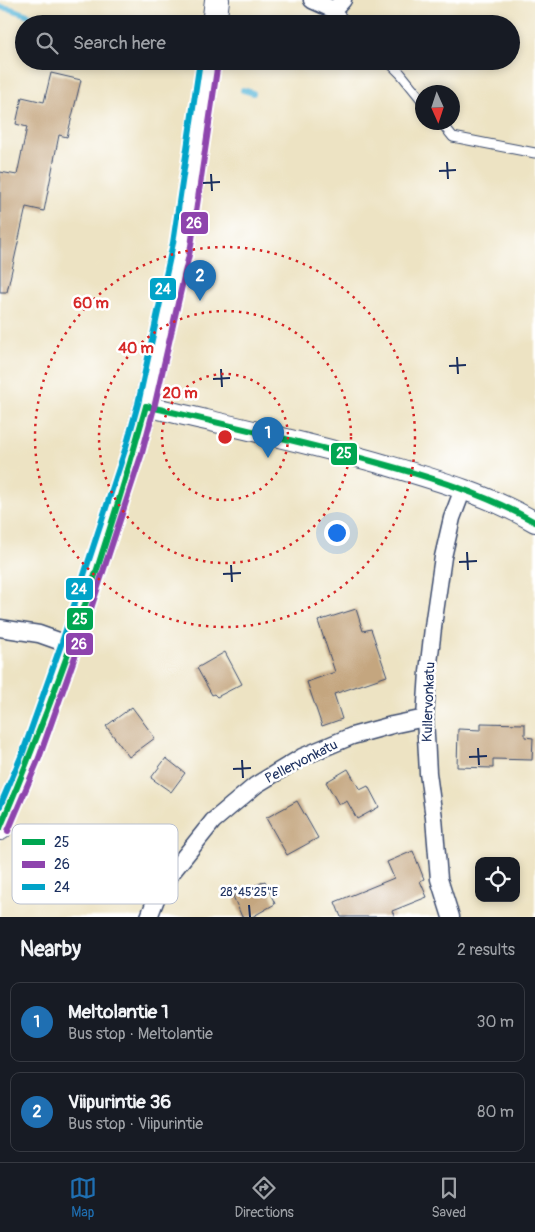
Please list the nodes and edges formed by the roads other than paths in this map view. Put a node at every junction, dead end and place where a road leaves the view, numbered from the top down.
1 (217, 0) edge
2 (312, 0) edge
3 (338, 5) edge
4 (215, 15) edge
5 (208, 70) edge
6 (397, 70) edge
7 (415, 91) edge
8 (447, 130) edge
9 (535, 153) edge
10 (146, 406) junction
11 (463, 489) junction
12 (535, 522) edge
13 (0, 628) edge
14 (70, 645) junction
15 (425, 718) junction
16 (0, 828) edge
17 (178, 865) edge
18 (154, 904) edge
19 (149, 917) edge
20 (451, 917) edge

1 - 4 main road
2 - 3 street
5 - 10 main road
6 - 7 lane
8 - 9 lane
10 - 11 street
10 - 14 main road
11 - 12 street
11 - 15 street, Kullervonkatu
13 - 14 street
14 - 16 main road
15 - 17 street, Pellervonkatu
15 - 20 street, Kullervonkatu
18 - 19 street, Pellervonkatu

